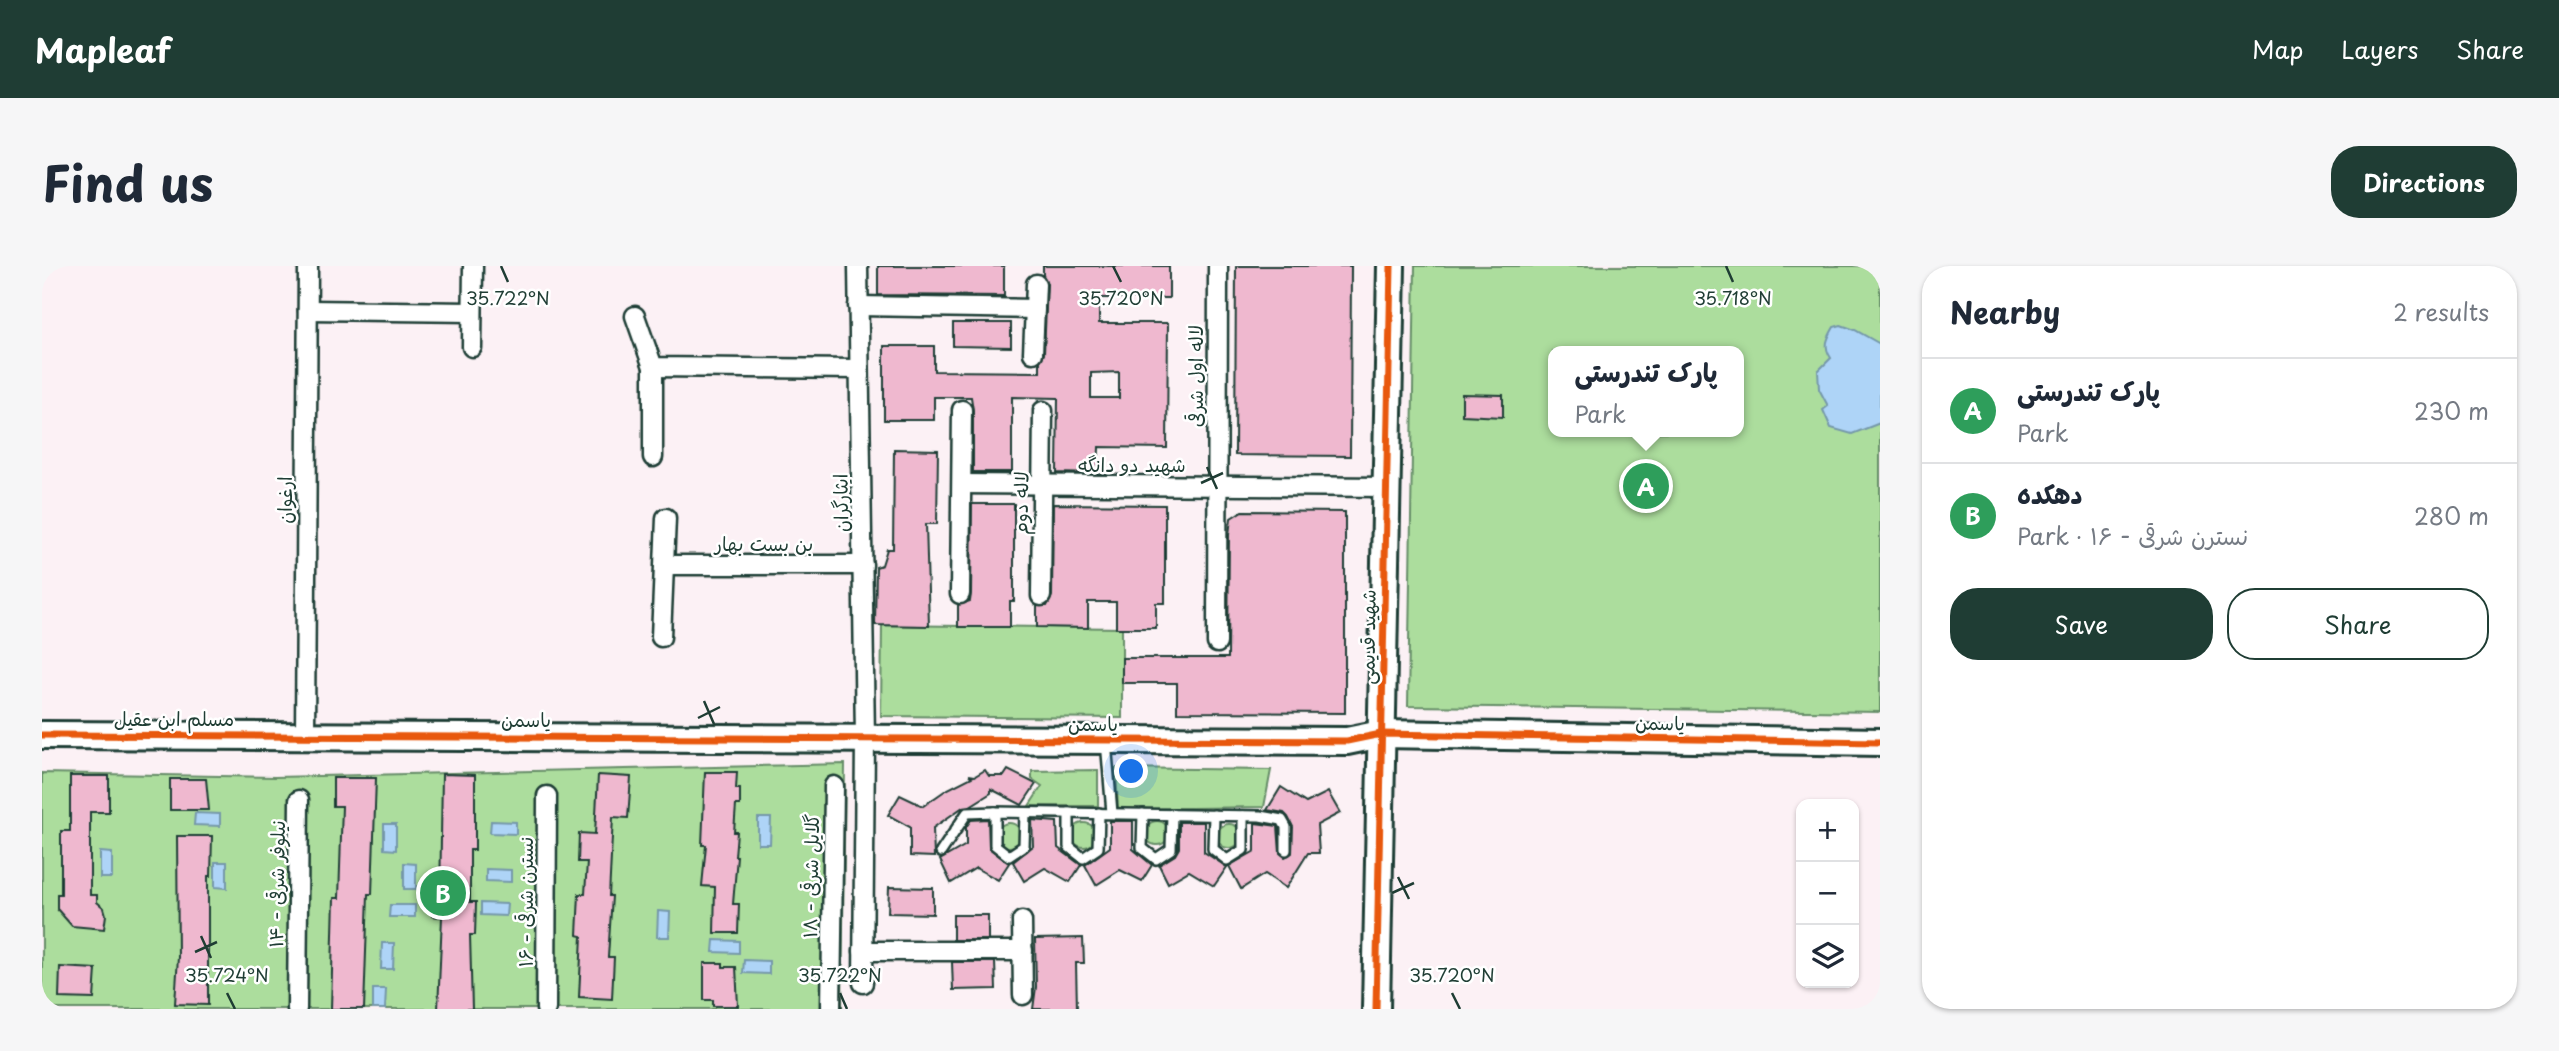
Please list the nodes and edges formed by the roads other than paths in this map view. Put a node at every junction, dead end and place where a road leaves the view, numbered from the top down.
1 (308, 266) edge
2 (473, 266) edge
3 (858, 266) edge
4 (1217, 266) edge
5 (1391, 266) edge
6 (1036, 284) dead end
7 (858, 306) junction
8 (1035, 309) junction
9 (308, 310) junction
10 (472, 312) junction
11 (635, 316) dead end
12 (472, 347) dead end
13 (1033, 354) dead end
14 (653, 368) junction
15 (859, 369) junction
16 (962, 410) dead end
17 (1043, 411) dead end
18 (653, 457) dead end
19 (962, 484) junction
20 (1042, 486) junction
21 (1217, 486) junction
22 (1387, 487) junction
23 (666, 518) dead end
24 (664, 565) junction
25 (863, 565) junction
26 (960, 594) dead end
27 (1041, 596) dead end
28 (661, 637) dead end
29 (1217, 643) dead end
30 (42, 735) edge
31 (305, 735) junction
32 (865, 738) junction
33 (1106, 740) junction
34 (1381, 742) junction
35 (1880, 742) edge
36 (1880, 758) edge
37 (834, 786) dead end
38 (547, 796) dead end
39 (299, 800) dead end
40 (995, 812) junction
41 (1025, 813) junction
42 (1069, 813) junction
43 (1099, 813) junction
44 (1112, 813) junction
45 (1143, 814) junction
46 (1172, 814) junction
47 (1214, 815) junction
48 (1243, 816) junction
49 (1286, 850) dead end
50 (941, 852) dead end
51 (1021, 920) dead end
52 (863, 951) junction
53 (1023, 951) junction
54 (863, 984) dead end
55 (1023, 995) dead end
56 (297, 1009) edge
57 (546, 1009) edge
58 (831, 1009) edge
59 (1376, 1009) edge

1 - 9 street, ارغوان
2 - 10 street
3 - 7 street, ایثارگران
4 - 21 street, لاله اول شرقی
5 - 22 street, شهید قدیمی
6 - 8 street
7 - 8 street
7 - 15 street, ایثارگران
8 - 13 street
9 - 10 street
9 - 31 street, ارغوان
10 - 12 street
11 - 14 street
14 - 15 street
14 - 18 street
15 - 25 street, ایثارگران
16 - 19 street
17 - 20 street, لاله دوم
19 - 20 street, شهید دو دانگه
19 - 26 street
20 - 21 street, شهید دو دانگه
20 - 27 street, لاله دوم
21 - 22 street, شهید دو دانگه
21 - 29 street, لاله اول شرقی
22 - 34 street, شهید قدیمی
23 - 24 street
24 - 25 street, بن بست بهار
24 - 28 street
25 - 32 street, ایثارگران
30 - 31 street, مسلم ابن عقیل
31 - 32 street, یاسمن
32 - 33 street, یاسمن
32 - 52 street, ایثارگران
33 - 34 street, یاسمن
33 - 44 lane
34 - 35 street, یاسمن
34 - 36 street, یاسمن
34 - 59 street, شهید قدیمی
37 - 58 street, گلایل شرقی - ۱۸
38 - 57 street, نسترن شرقی - ۱۶
39 - 56 street, نیلوفر شرقی - ۱۴
40 - 41 lane
40 - 41 lane
40 - 50 lane
41 - 42 lane
42 - 43 lane
42 - 43 lane
43 - 44 lane
44 - 45 lane
45 - 46 lane
45 - 46 lane
46 - 47 lane
47 - 48 lane
47 - 48 lane
48 - 49 lane
51 - 53 street
52 - 53 street
52 - 54 street, ایثارگران
53 - 55 street

